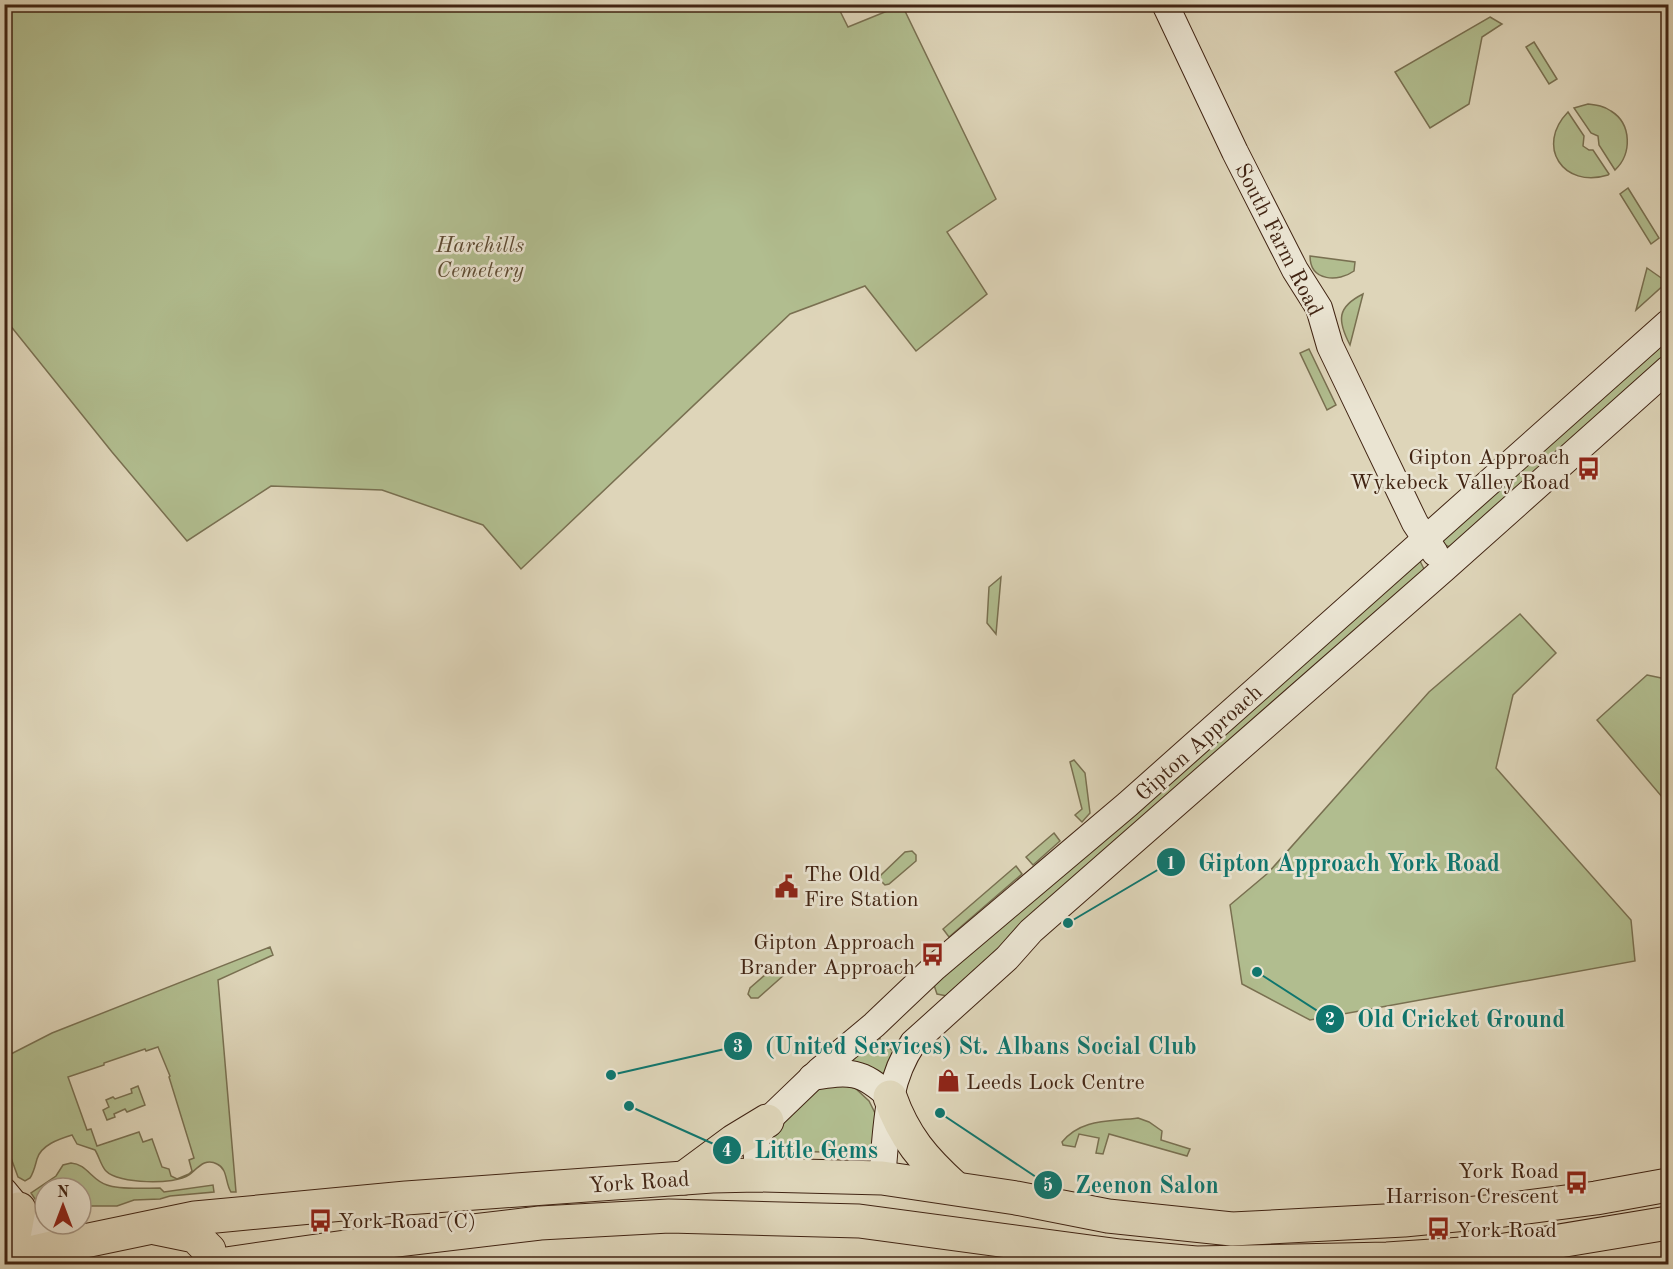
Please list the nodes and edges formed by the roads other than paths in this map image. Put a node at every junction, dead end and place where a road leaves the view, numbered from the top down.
1 (1165, 4) edge
2 (1668, 323) edge
3 (1668, 369) edge
4 (1425, 540) junction
5 (1445, 568) junction
6 (812, 1077) junction
7 (890, 1097) junction
8 (767, 1120) junction
9 (758, 1174) junction
10 (684, 1178) junction
11 (882, 1178) junction
12 (1668, 1185) edge
13 (955, 1188) junction
14 (12, 1200) edge
15 (796, 1218) junction
16 (858, 1221) junction
17 (1668, 1223) edge
18 (152, 1227) junction
19 (62, 1256) edge
20 (4, 1257) edge
21 (211, 1264) edge
22 (226, 1264) edge

1 - 4 street, South Farm Road
2 - 4 street, Gipton Approach
3 - 5 street, Gipton Approach
4 - 5 street, South Farm Road
4 - 6 street, Gipton Approach
5 - 7 street, Gipton Approach
6 - 7 street
6 - 8 street, Gipton Approach
7 - 11 street, Gipton Approach
7 - 13 highway
8 - 9 street, Gipton Approach
8 - 10 highway
9 - 10 highway, York Road
9 - 11 highway, York Road
9 - 15 highway
10 - 18 highway, York Road
11 - 13 highway, York Road
11 - 16 highway
12 - 13 highway, York Road
14 - 19 street
14 - 20 highway
15 - 16 highway, York Road
15 - 22 highway, York Road
16 - 17 highway, York Road
18 - 19 highway, York Road
18 - 21 highway
19 - 20 highway, York Road

